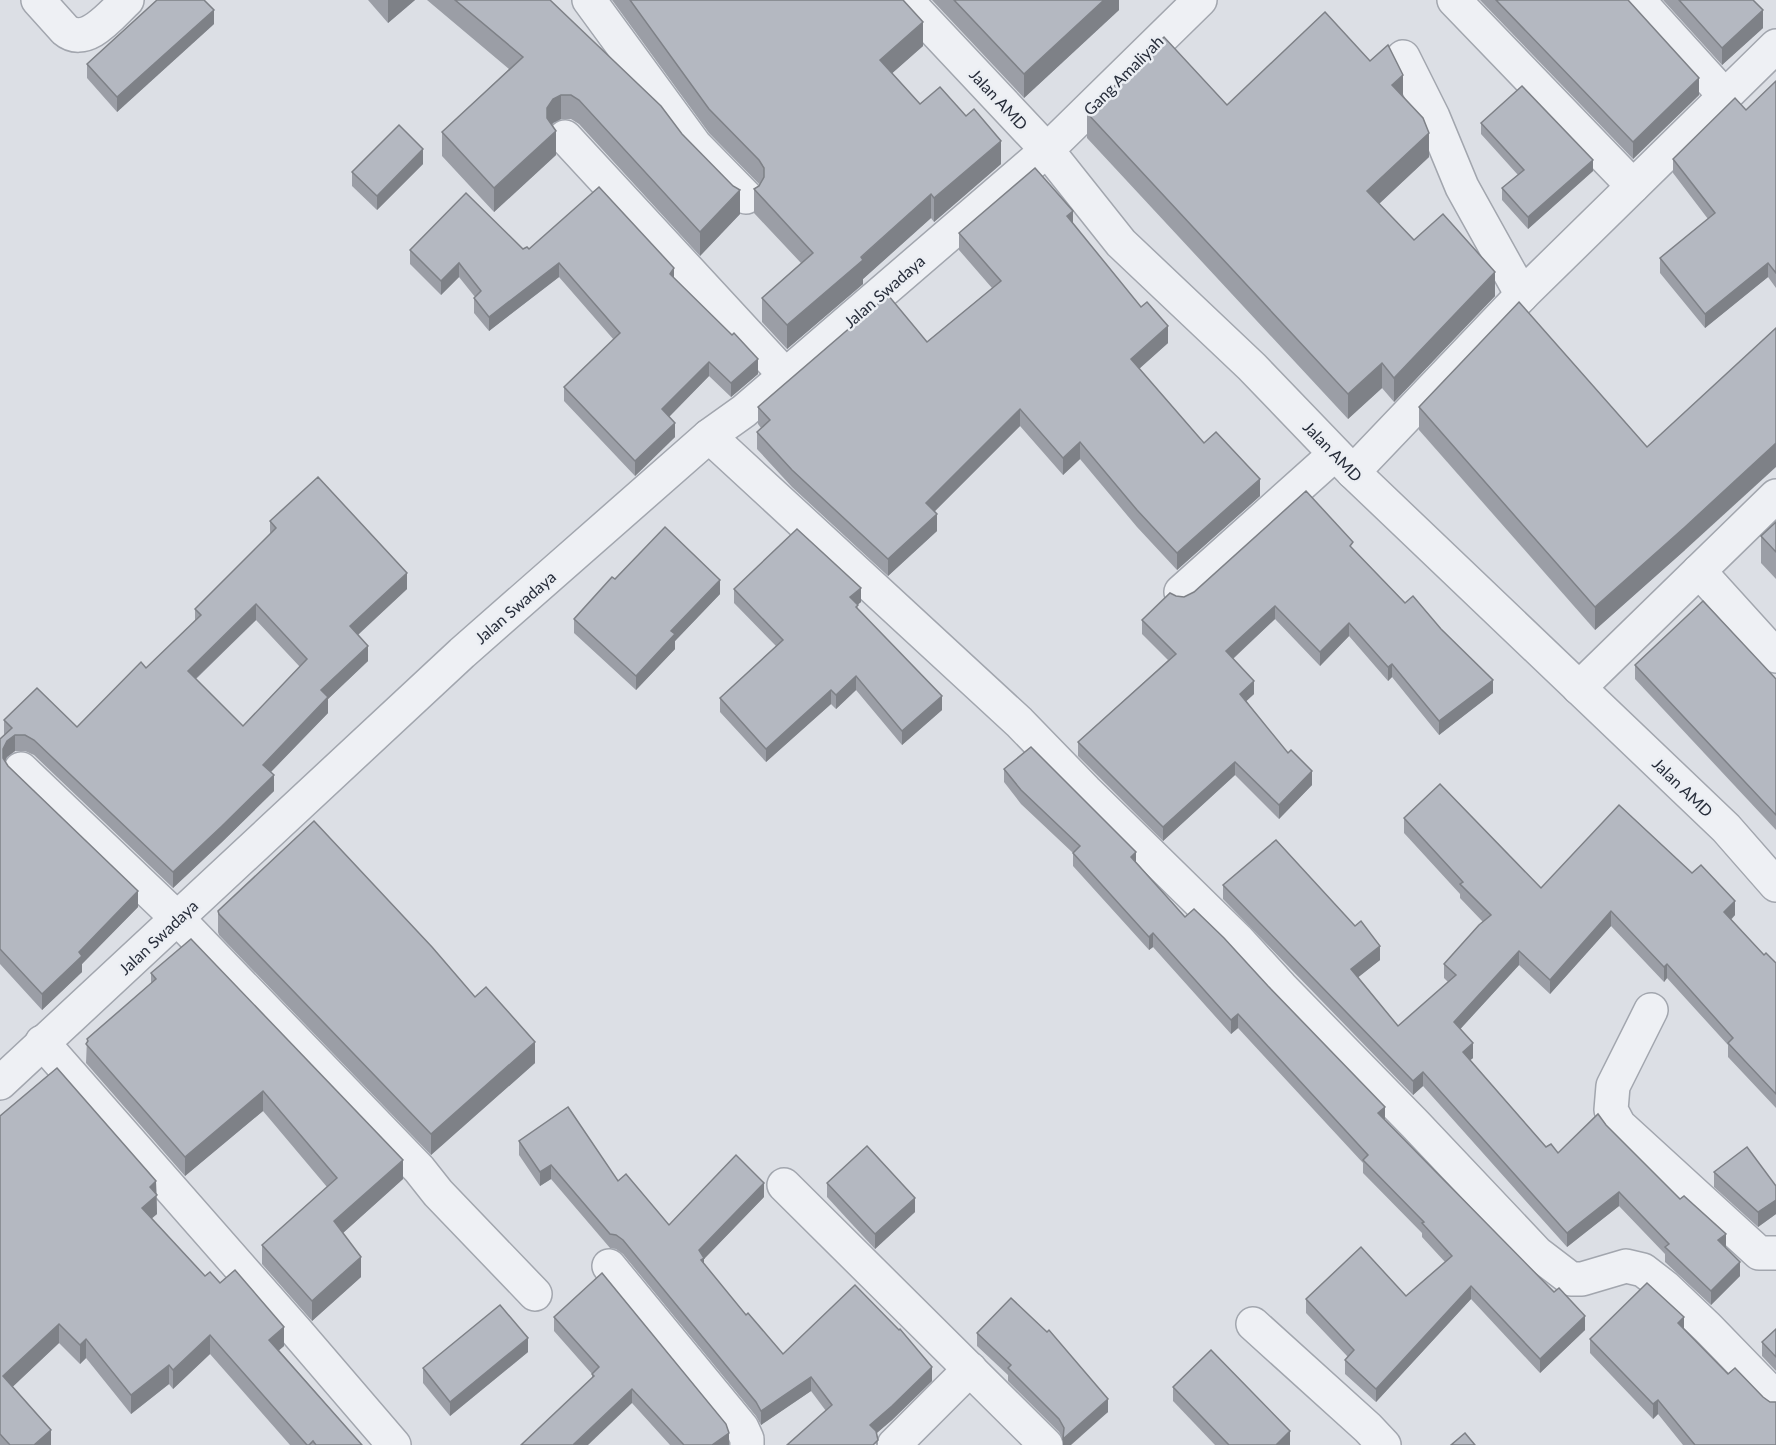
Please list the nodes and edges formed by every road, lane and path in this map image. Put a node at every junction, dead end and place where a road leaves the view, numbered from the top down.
1 (38, 0) edge
2 (127, 0) edge
3 (589, 0) edge
4 (906, 0) edge
5 (1200, 0) edge
6 (1454, 0) edge
7 (1638, 0) edge
8 (1776, 46) edge
9 (1403, 57) dead end
10 (1725, 96) junction
11 (565, 137) dead end
12 (1047, 150) junction
13 (1633, 186) junction
14 (746, 197) dead end
15 (1522, 295) junction
16 (786, 376) junction
17 (709, 436) junction
18 (1344, 463) junction
19 (1776, 496) edge
20 (1699, 571) junction
21 (1181, 592) dead end
22 (1776, 656) edge
23 (1579, 688) junction
24 (21, 769) dead end
25 (1776, 885) edge
26 (178, 919) junction
27 (1651, 1010) dead end
28 (42, 1042) junction
29 (0, 1083) edge
30 (783, 1185) dead end
31 (1768, 1253) edge
32 (609, 1266) dead end
33 (535, 1294) dead end
34 (1253, 1324) dead end
35 (970, 1369) junction
36 (1776, 1398) edge
37 (394, 1445) edge
38 (747, 1445) edge
39 (894, 1445) edge
40 (1046, 1445) edge
41 (1384, 1445) edge

1 - 2 street
3 - 14 street
4 - 12 street, Jalan AMD
5 - 12 street, Gang Amaliyah
6 - 13 street
7 - 10 street
8 - 10 street
9 - 15 street
10 - 13 street
11 - 16 street
12 - 16 street, Jalan Swadaya
12 - 18 street, Jalan AMD
13 - 15 street
15 - 18 street
16 - 17 street, Jalan Swadaya
17 - 26 street, Jalan Swadaya
17 - 36 street
18 - 21 street
18 - 23 street, Jalan AMD
19 - 20 street
20 - 22 street
20 - 23 street
23 - 25 street, Jalan AMD
24 - 26 street
26 - 28 street, Jalan Swadaya
26 - 33 street
27 - 31 street
28 - 29 street, Jalan Swadaya
28 - 37 street
30 - 35 street
32 - 38 street
34 - 41 street
35 - 39 street
35 - 40 street

